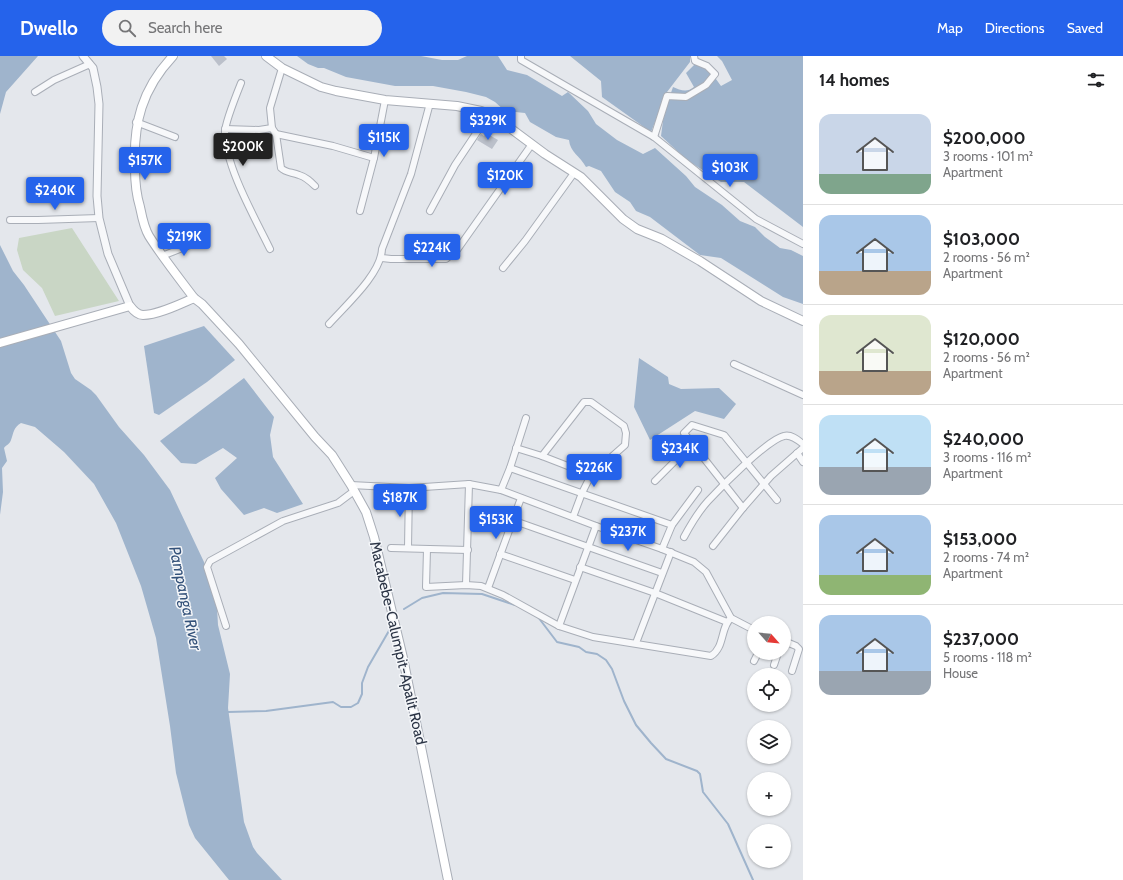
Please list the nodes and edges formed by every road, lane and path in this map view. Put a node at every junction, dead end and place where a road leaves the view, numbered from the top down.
1 (83, 56) edge
2 (266, 56) edge
3 (521, 56) edge
4 (694, 56) edge
5 (170, 57) edge
6 (90, 64) junction
7 (282, 68) junction
8 (241, 82) dead end
9 (35, 92) dead end
10 (384, 100) junction
11 (430, 103) junction
12 (489, 114) junction
13 (136, 122) junction
14 (272, 128) junction
15 (225, 129) junction
16 (276, 134) junction
17 (175, 137) dead end
18 (654, 137) junction
19 (532, 144) junction
20 (374, 158) junction
21 (574, 173) junction
22 (315, 186) dead end
23 (360, 211) dead end
24 (430, 211) dead end
25 (99, 218) junction
26 (10, 220) dead end
27 (200, 241) dead end
28 (803, 244) edge
29 (270, 249) dead end
30 (162, 256) junction
31 (382, 258) junction
32 (503, 268) dead end
33 (194, 298) junction
34 (130, 306) junction
35 (803, 321) edge
36 (329, 324) dead end
37 (0, 343) edge
38 (734, 364) dead end
39 (803, 395) edge
40 (526, 418) dead end
41 (692, 444) junction
42 (803, 444) edge
43 (516, 448) junction
44 (803, 448) edge
45 (798, 453) junction
46 (542, 456) junction
47 (803, 462) edge
48 (747, 463) junction
49 (510, 468) junction
50 (591, 475) junction
51 (655, 481) dead end
52 (470, 484) junction
53 (724, 485) junction
54 (764, 485) junction
55 (353, 488) junction
56 (409, 488) junction
57 (501, 490) junction
58 (698, 490) dead end
59 (582, 493) junction
60 (521, 498) junction
61 (777, 500) dead end
62 (743, 508) junction
63 (573, 517) junction
64 (512, 520) junction
65 (672, 525) junction
66 (596, 526) junction
67 (684, 537) dead end
68 (713, 546) dead end
69 (391, 548) dead end
70 (408, 548) junction
71 (588, 548) junction
72 (427, 549) junction
73 (662, 549) junction
74 (468, 550) junction
75 (671, 552) junction
76 (500, 554) junction
77 (580, 567) junction
78 (662, 573) junction
79 (576, 580) junction
80 (466, 585) junction
81 (488, 588) junction
82 (655, 593) junction
83 (729, 620) junction
84 (226, 626) dead end
85 (559, 626) junction
86 (747, 627) edge
87 (636, 643) junction
88 (791, 644) edge
89 (776, 660) edge
90 (774, 665) dead end
91 (792, 671) dead end
92 (448, 880) edge

1 - 6 street
2 - 7 main road
3 - 18 street
4 - 18 street
5 - 13 main road, Macabebe-Calumpit-Apalit Road
6 - 9 street
6 - 25 street
7 - 10 main road
7 - 14 street
8 - 15 street
10 - 11 main road
10 - 20 street
11 - 12 main road
11 - 31 street
12 - 19 main road
12 - 24 street
13 - 17 street
13 - 30 main road, Macabebe-Calumpit-Apalit Road
14 - 15 street
14 - 16 street
15 - 29 street
16 - 20 street
16 - 22 street
18 - 28 street
19 - 21 main road
19 - 31 street
20 - 23 street
21 - 32 street
21 - 35 main road
25 - 26 street
25 - 34 street
27 - 30 street
30 - 33 main road, Macabebe-Calumpit-Apalit Road
31 - 36 street
33 - 34 main road
33 - 55 main road, Macabebe-Calumpit-Apalit Road
34 - 37 main road
38 - 39 street
40 - 43 street
41 - 48 street
41 - 51 street
41 - 53 street
42 - 48 street
43 - 46 street
43 - 49 street
44 - 45 street
45 - 47 street
45 - 54 street
46 - 50 street
46 - 50 street
48 - 53 street
48 - 54 street
49 - 57 street
49 - 59 street
50 - 59 street
52 - 56 street
52 - 57 street
52 - 74 street
53 - 62 street
53 - 67 street
54 - 61 street
54 - 62 street
55 - 56 street
55 - 84 street
55 - 92 main road, Macabebe-Calumpit-Apalit Road
56 - 70 street
57 - 60 street
58 - 65 street
59 - 63 street
59 - 65 street
60 - 63 street
60 - 64 street
62 - 68 street
63 - 66 street
64 - 71 street
64 - 76 street
65 - 73 street
66 - 71 street
66 - 73 street
69 - 70 street
70 - 72 street
71 - 77 street
71 - 78 street
72 - 74 street
72 - 80 street
73 - 75 street
74 - 80 street
75 - 78 street
75 - 83 street
76 - 79 street
76 - 81 street
77 - 79 street
77 - 82 street
78 - 82 street
79 - 85 street
80 - 81 street
81 - 85 street
82 - 83 street
82 - 87 street
83 - 86 street
83 - 87 street
85 - 87 street
88 - 91 street
89 - 90 street

